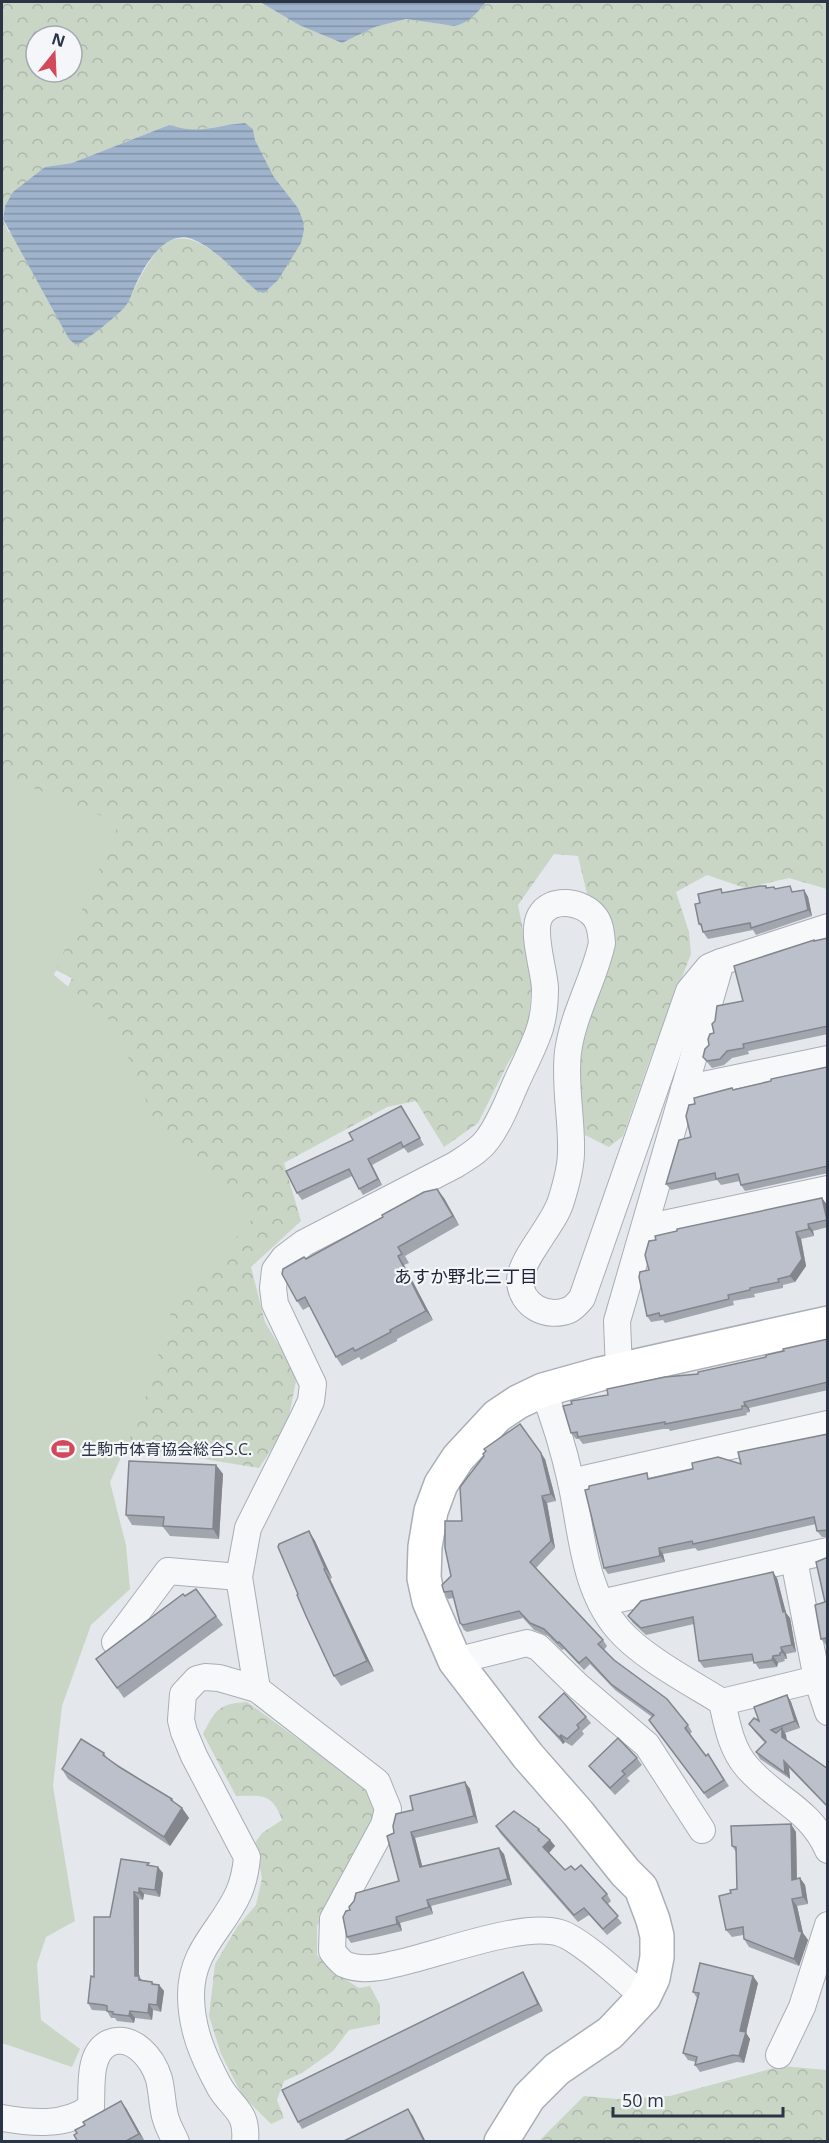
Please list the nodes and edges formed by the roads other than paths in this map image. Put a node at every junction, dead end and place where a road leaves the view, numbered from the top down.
1 (828, 927) edge
2 (721, 962) junction
3 (828, 1059) edge
4 (684, 1089) junction
5 (828, 1189) edge
6 (645, 1227) junction
7 (828, 1323) edge
8 (619, 1370) junction
9 (543, 1390) junction
10 (828, 1424) edge
11 (571, 1482) junction
12 (828, 1551) edge
13 (794, 1560) junction
14 (239, 1577) junction
15 (601, 1603) junction
16 (115, 1641) dead end
17 (455, 1661) junction
18 (817, 1679) junction
19 (257, 1689) junction
20 (722, 1702) junction
21 (828, 1712) edge
22 (702, 1830) dead end
23 (828, 1850) edge
24 (828, 1925) edge
25 (644, 1997) junction
26 (779, 2055) dead end
27 (2, 2118) edge
28 (176, 2142) edge
29 (244, 2142) edge
30 (501, 2142) edge

1 - 2 street
2 - 4 street
2 - 14 street
3 - 4 street
4 - 6 street
5 - 6 street
6 - 8 street
7 - 8 street
8 - 9 street
9 - 11 street
9 - 17 street
10 - 11 street
11 - 15 street
12 - 13 street
13 - 15 street
13 - 18 street
14 - 16 street
14 - 19 street
15 - 20 street
17 - 22 street
17 - 25 street
18 - 20 street
18 - 21 street
19 - 25 street
19 - 29 street
20 - 23 street
24 - 26 street
25 - 30 street
27 - 28 street

